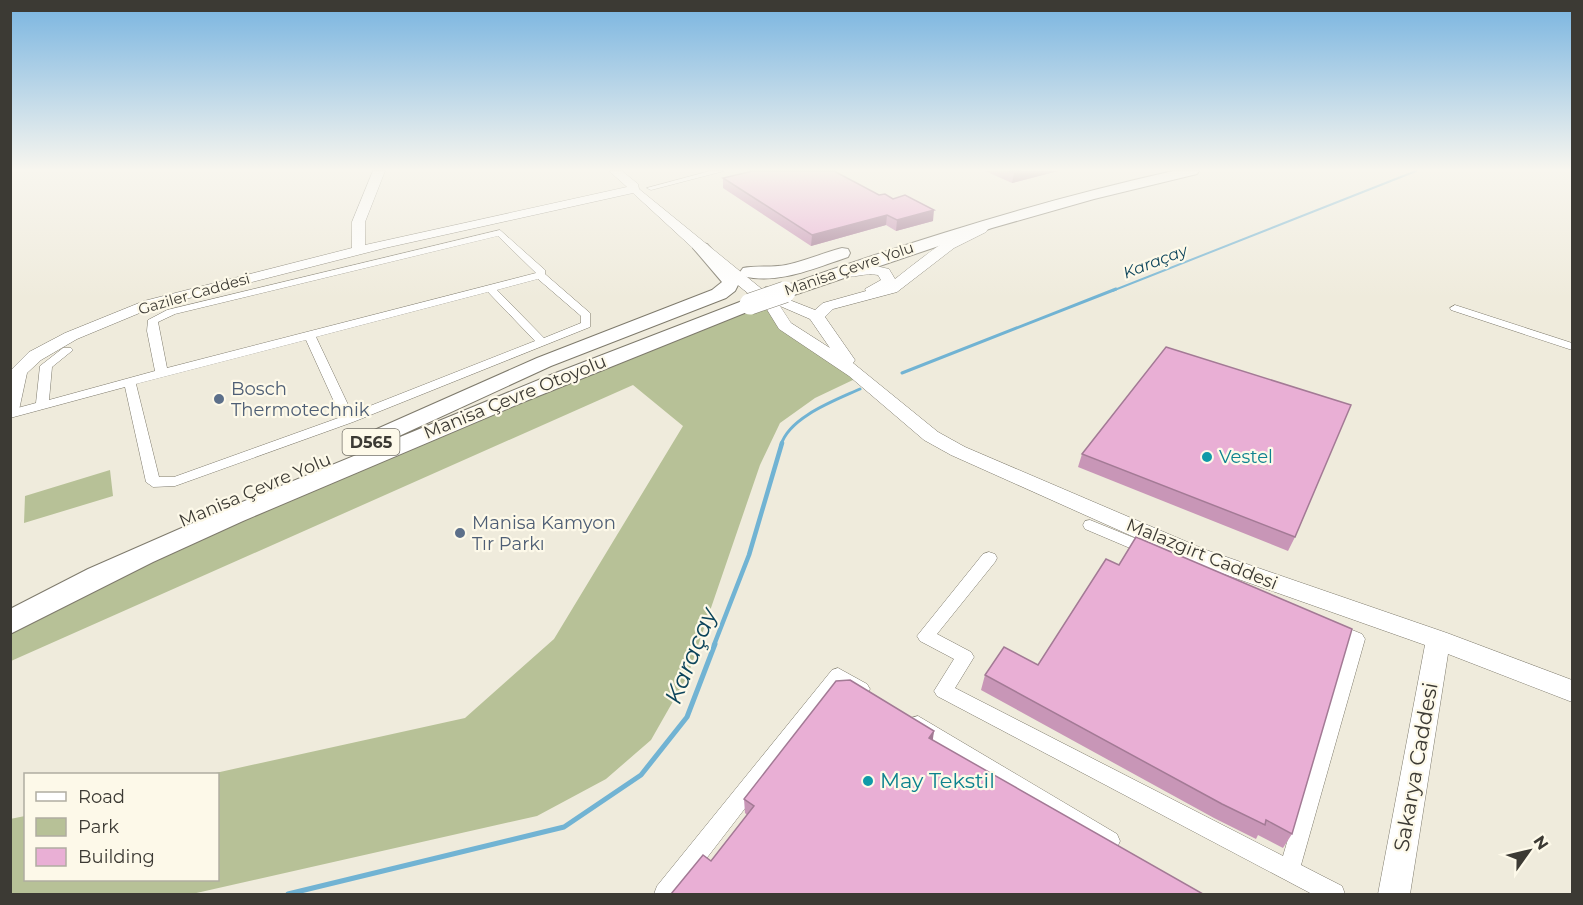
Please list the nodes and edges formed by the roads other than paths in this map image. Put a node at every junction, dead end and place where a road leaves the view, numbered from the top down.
1 (361, 213) edge
2 (371, 213) edge
3 (525, 213) edge
4 (666, 213) edge
5 (673, 213) edge
6 (1001, 213) edge
7 (1011, 213) edge
8 (1015, 213) edge
9 (1018, 213) edge
10 (933, 224) dead end
11 (370, 247) junction
12 (701, 248) junction
13 (857, 248) dead end
14 (749, 272) junction
15 (540, 275) junction
16 (786, 287) junction
17 (490, 288) junction
18 (745, 300) junction
19 (1455, 308) dead end
20 (814, 317) junction
21 (786, 323) junction
22 (310, 336) junction
23 (542, 342) junction
24 (1572, 347) edge
25 (67, 350) dead end
26 (10, 364) edge
27 (855, 372) junction
28 (162, 374) junction
29 (129, 383) junction
30 (42, 406) junction
31 (10, 410) edge
32 (10, 414) edge
33 (348, 419) junction
34 (342, 453) junction
35 (1090, 525) dead end
36 (989, 558) dead end
37 (1239, 589) edge
38 (10, 605) edge
39 (10, 623) edge
40 (1324, 625) edge
41 (1438, 640) junction
42 (1572, 691) edge
43 (879, 700) edge
44 (899, 712) edge
45 (1124, 851) edge
46 (1289, 871) junction
47 (665, 894) edge
48 (1334, 894) edge
49 (1394, 894) edge

1 - 11 street
2 - 11 street
3 - 11 street, Gaziler Caddesi
4 - 12 street
5 - 14 street
6 - 10 highway
7 - 16 highway, Manisa Çevre Yolu / D565
8 - 16 highway, Manisa Çevre Yolu / D565
9 - 20 street
11 - 26 street, Gaziler Caddesi
11 - 31 street, Gaziler Caddesi
12 - 21 street
12 - 34 highway
13 - 14 highway
14 - 20 street
15 - 17 street
15 - 23 street
15 - 28 street
16 - 18 highway, Manisa Çevre Yolu / D565, bridge
16 - 20 street
17 - 22 street
17 - 23 street
18 - 34 highway, Manisa Çevre Yolu / D565
18 - 39 highway, Manisa Çevre Otoyolu / D565
19 - 24 street
20 - 21 street
20 - 27 street
21 - 27 street
22 - 28 street
22 - 33 street
23 - 33 street
25 - 30 street
27 - 41 street, Malazgirt Caddesi
28 - 29 street
29 - 30 street
29 - 33 street
30 - 32 street
34 - 38 highway, Manisa Çevre Yolu / D565
35 - 37 street
36 - 46 street
40 - 46 street
41 - 42 street, Malazgirt Caddesi
41 - 49 street, Sakarya Caddesi
43 - 47 street
44 - 45 street
46 - 48 street

